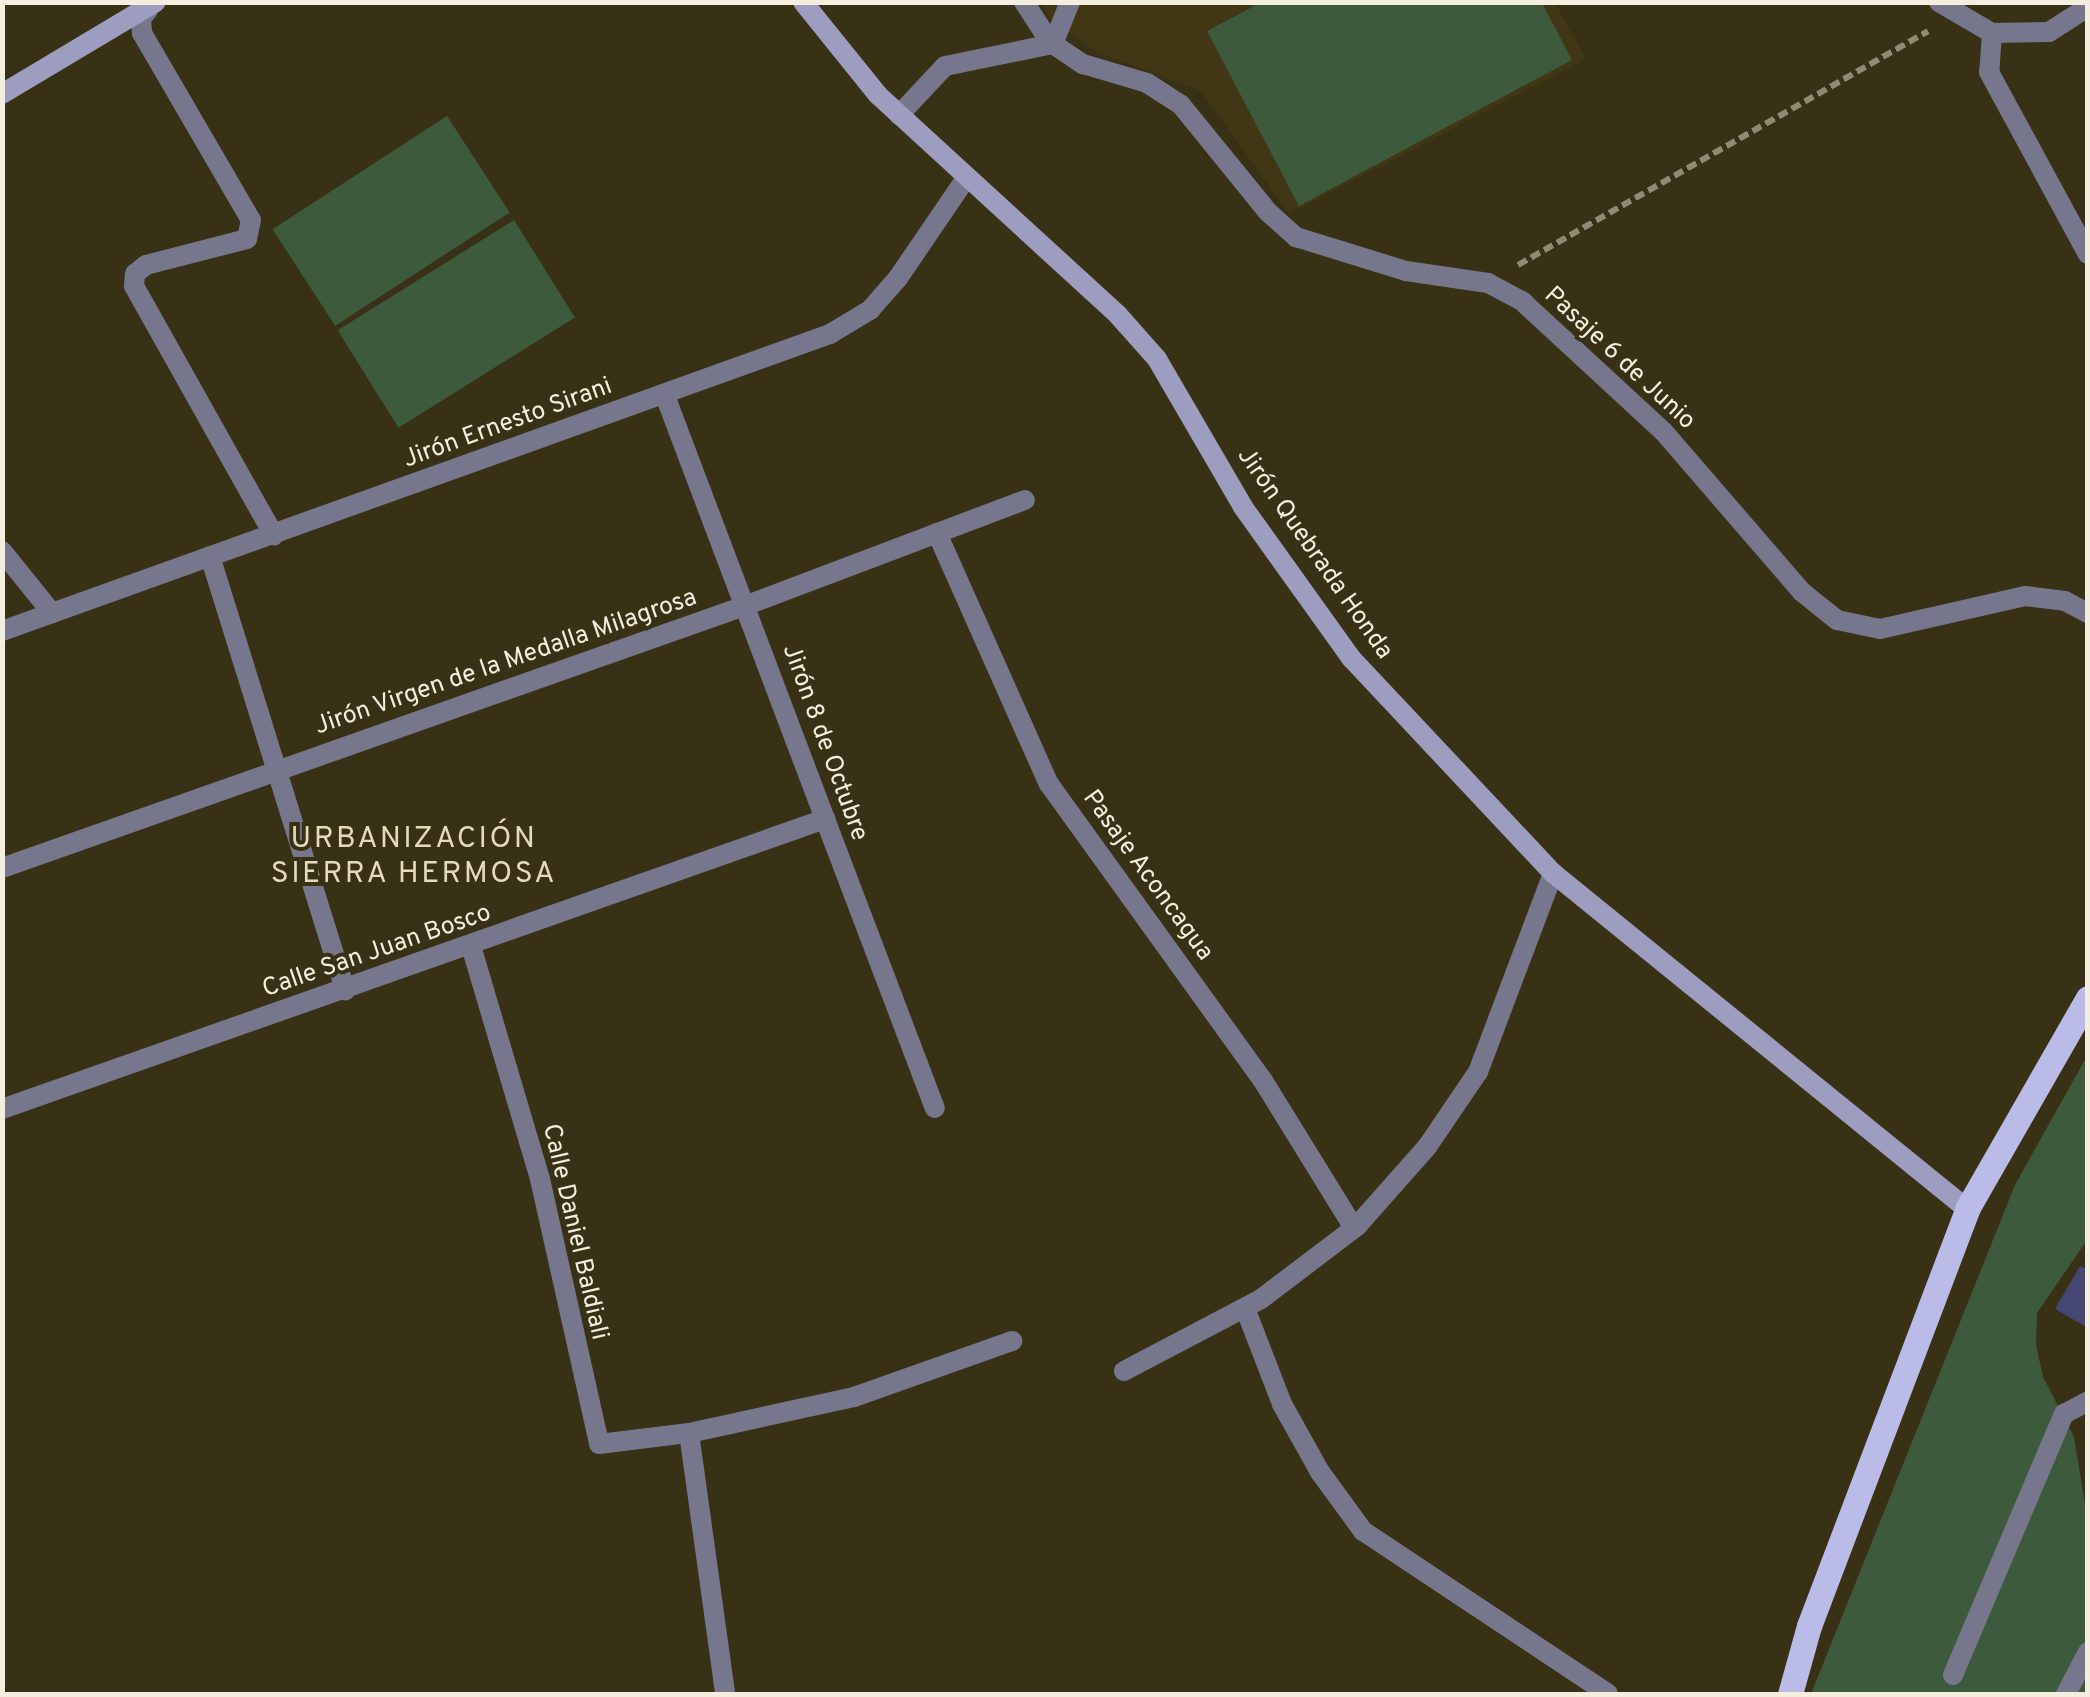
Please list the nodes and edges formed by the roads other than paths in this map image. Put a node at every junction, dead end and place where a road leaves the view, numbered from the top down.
1 (803, 2) edge
2 (1024, 2) edge
3 (1070, 2) edge
4 (152, 6) edge
5 (2088, 7) edge
6 (1947, 9) edge
7 (1992, 33) junction
8 (1053, 44) junction
9 (2, 94) edge
10 (899, 114) junction
11 (968, 177) junction
12 (2088, 254) edge
13 (665, 395) junction
14 (1025, 500) dead end
15 (937, 533) junction
16 (274, 535) junction
17 (2, 551) edge
18 (210, 556) junction
19 (747, 605) junction
20 (52, 613) junction
21 (2088, 613) edge
22 (2, 632) edge
23 (277, 769) junction
24 (824, 819) junction
25 (2, 868) edge
26 (1553, 873) junction
27 (471, 946) junction
28 (345, 990) junction
29 (2088, 998) edge
30 (936, 1108) dead end
31 (2, 1110) edge
32 (1967, 1209) junction
33 (1354, 1228) junction
34 (1244, 1308) junction
35 (1012, 1341) dead end
36 (1124, 1371) dead end
37 (2088, 1401) edge
38 (689, 1433) junction
39 (2088, 1652) edge
40 (1953, 1676) dead end
41 (725, 1694) edge
42 (1608, 1694) edge
43 (1790, 1694) edge
44 (2066, 1694) edge

1 - 10 street, Jirón Quebrada Honda
2 - 8 street, Pasaje 6 de Junio
3 - 8 street
4 - 9 street
4 - 16 street
5 - 7 street
6 - 7 street
7 - 12 street
8 - 10 street
8 - 21 street, Pasaje 6 de Junio
10 - 11 street, Jirón Quebrada Honda
11 - 13 street, Jirón Ernesto Sirani
11 - 26 street, Jirón Quebrada Honda
13 - 16 street, Jirón Ernesto Sirani
13 - 19 street, Jirón 8 de Octubre
14 - 15 street, Jirón Virgen de la Medalla Milagrosa
15 - 19 street, Jirón Virgen de la Medalla Milagrosa
15 - 33 street, Pasaje Aconcagua
16 - 18 street, Jirón Ernesto Sirani
17 - 20 street
18 - 20 street, Jirón Ernesto Sirani
18 - 23 street
19 - 23 street, Jirón Virgen de la Medalla Milagrosa
19 - 24 street, Jirón 8 de Octubre
20 - 22 street, Jirón Ernesto Sirani
23 - 25 street, Jirón Virgen de la Medalla Milagrosa
23 - 28 street
24 - 27 street, Calle San Juan Bosco
24 - 30 street, Jirón 8 de Octubre
26 - 32 street, Jirón Quebrada Honda
26 - 33 street
27 - 28 street, Calle San Juan Bosco
27 - 38 street, Calle Daniel Baldiali
28 - 31 street, Calle San Juan Bosco
29 - 32 main road
32 - 43 main road
33 - 34 street
34 - 36 street
34 - 42 street
35 - 38 street, Calle Daniel Baldiali
37 - 40 street
38 - 41 street
39 - 44 street

